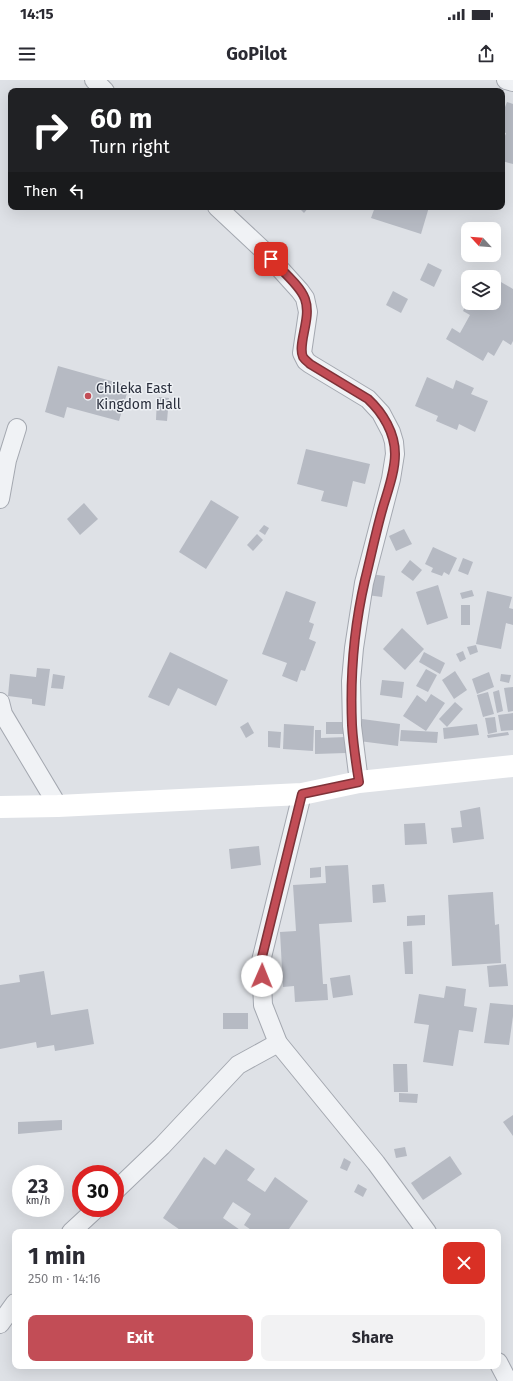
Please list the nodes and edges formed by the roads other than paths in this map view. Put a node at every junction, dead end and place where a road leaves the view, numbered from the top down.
1 (94, 80) edge
2 (506, 80) edge
3 (513, 82) edge
4 (102, 88) edge
5 (220, 210) edge
6 (17, 428) dead end
7 (0, 499) edge
8 (0, 702) edge
9 (513, 766) edge
10 (359, 782) junction
11 (302, 794) junction
12 (58, 806) junction
13 (0, 807) edge
14 (278, 1043) junction
15 (124, 1182) edge
16 (87, 1217) edge
17 (74, 1229) edge
18 (425, 1229) edge
19 (12, 1308) edge
20 (0, 1324) edge
21 (501, 1368) edge
22 (508, 1381) edge

1 - 4 street
2 - 3 street
5 - 10 street
6 - 7 street
8 - 12 street
9 - 10 main road
10 - 11 main road
11 - 12 main road
11 - 14 street
12 - 13 main road
14 - 15 street
14 - 18 street
16 - 17 street
19 - 20 street
21 - 22 street

